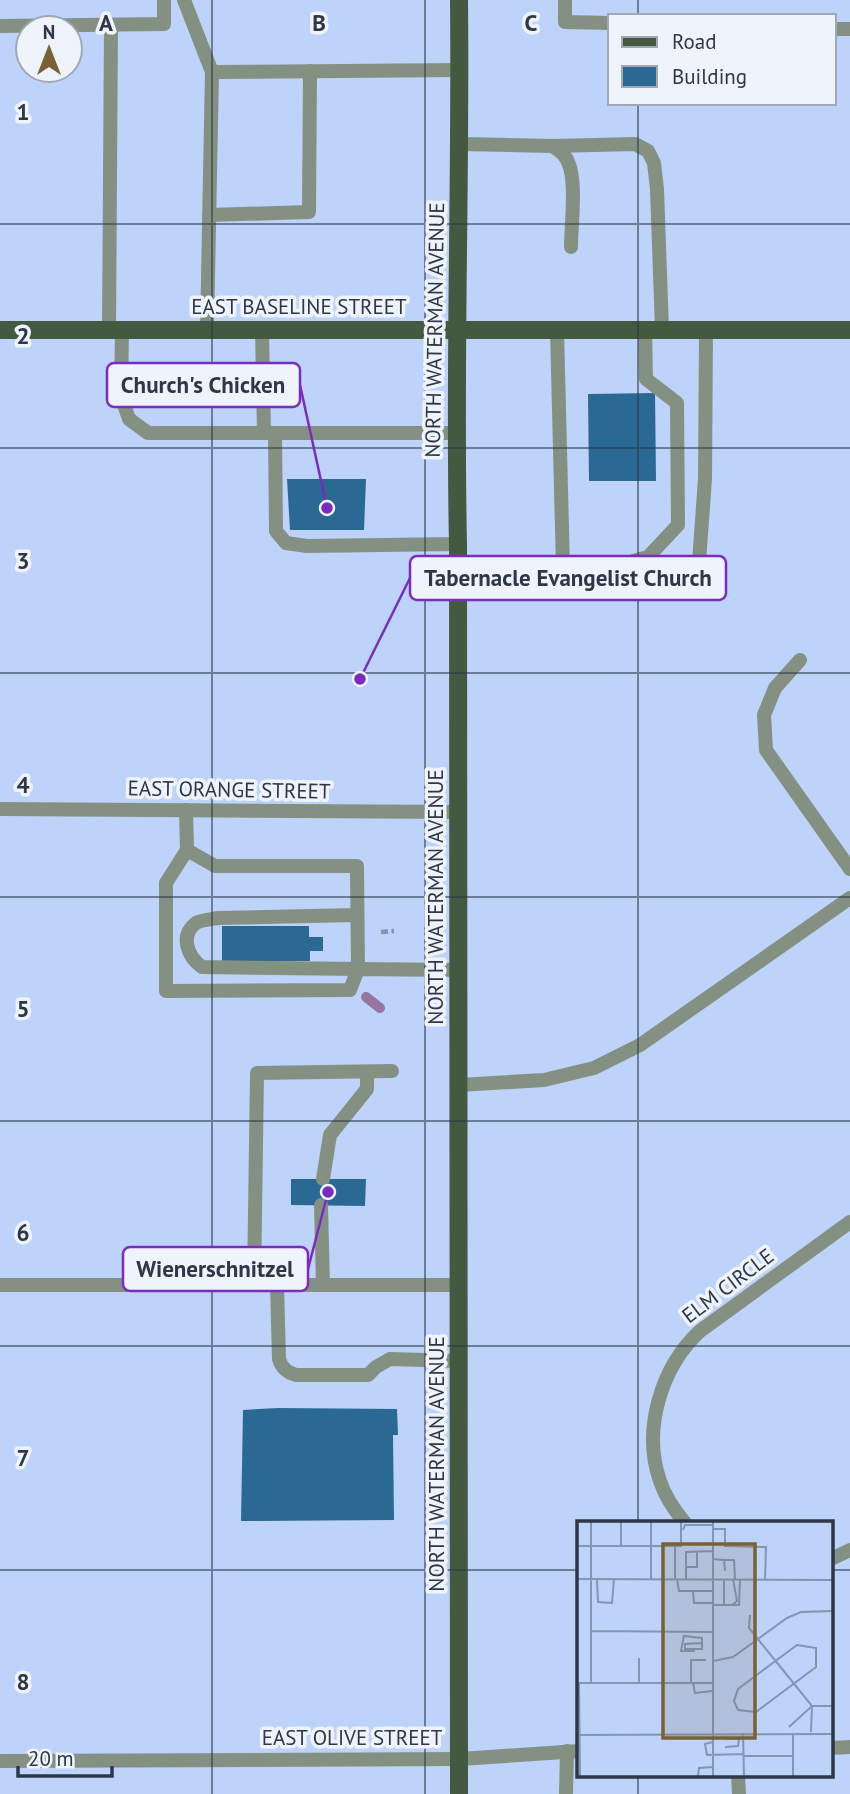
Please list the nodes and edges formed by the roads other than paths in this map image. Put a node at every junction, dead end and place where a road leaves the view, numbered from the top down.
1 (164, 0) edge
2 (184, 0) edge
3 (459, 0) edge
4 (565, 0) edge
5 (608, 23) edge
6 (111, 25) junction
7 (0, 26) edge
8 (460, 70) junction
9 (310, 71) junction
10 (212, 72) junction
11 (460, 144) junction
12 (552, 146) junction
13 (209, 215) junction
14 (570, 247) dead end
15 (0, 330) edge
16 (116, 330) junction
17 (207, 330) junction
18 (262, 330) junction
19 (457, 330) junction
20 (557, 330) junction
21 (654, 330) junction
22 (706, 330) junction
23 (850, 330) edge
24 (270, 433) junction
25 (456, 433) junction
26 (458, 544) junction
27 (458, 568) junction
28 (563, 568) junction
29 (611, 568) junction
30 (800, 660) dead end
31 (0, 808) edge
32 (186, 810) junction
33 (458, 813) junction
34 (187, 850) junction
35 (850, 870) edge
36 (850, 898) edge
37 (357, 915) junction
38 (358, 969) junction
39 (459, 970) junction
40 (392, 1071) dead end
41 (367, 1073) junction
42 (459, 1085) junction
43 (323, 1179) dead end
44 (321, 1205) dead end
45 (850, 1222) edge
46 (0, 1285) edge
47 (254, 1285) junction
48 (277, 1285) junction
49 (323, 1285) junction
50 (459, 1285) junction
51 (459, 1361) junction
52 (683, 1521) edge
53 (850, 1550) edge
54 (832, 1559) edge
55 (850, 1747) edge
56 (832, 1748) edge
57 (573, 1751) edge
58 (460, 1759) junction
59 (0, 1761) edge
60 (738, 1776) edge
61 (459, 1794) edge
62 (566, 1794) edge
63 (739, 1794) edge

1 - 6 street
2 - 10 street
3 - 8 main road, NORTH WATERMAN AVENUE
4 - 5 street
6 - 7 street
6 - 16 street
8 - 9 street
8 - 11 main road, NORTH WATERMAN AVENUE
9 - 10 street
9 - 13 street
10 - 13 street
11 - 12 street
11 - 19 main road, NORTH WATERMAN AVENUE
12 - 14 street
12 - 21 street
13 - 17 street
15 - 16 main road, EAST BASELINE STREET
16 - 17 main road, EAST BASELINE STREET
16 - 24 street
17 - 18 main road, EAST BASELINE STREET
18 - 19 main road, EAST BASELINE STREET
18 - 24 street
19 - 20 main road, EAST BASELINE STREET
19 - 25 main road, NORTH WATERMAN AVENUE
20 - 21 main road, EAST BASELINE STREET
20 - 28 street
21 - 22 main road, EAST BASELINE STREET
21 - 29 street
22 - 23 main road, EAST BASELINE STREET
22 - 29 street
24 - 25 street
24 - 26 street
25 - 26 main road, NORTH WATERMAN AVENUE
26 - 27 main road, NORTH WATERMAN AVENUE
27 - 28 street
27 - 33 main road, NORTH WATERMAN AVENUE
28 - 29 street
30 - 35 street
31 - 32 street, EAST ORANGE STREET
32 - 33 street, EAST ORANGE STREET
32 - 34 street
33 - 39 main road, NORTH WATERMAN AVENUE
34 - 37 street
34 - 38 street
36 - 42 street
37 - 38 street
37 - 38 street
38 - 39 street
39 - 42 main road, NORTH WATERMAN AVENUE
40 - 41 street
41 - 43 street
41 - 47 street
42 - 50 main road, NORTH WATERMAN AVENUE
44 - 49 street
45 - 52 street, ELM CIRCLE
46 - 47 street
47 - 48 street
48 - 49 street
48 - 51 street
49 - 50 street
50 - 51 main road, NORTH WATERMAN AVENUE
51 - 58 main road, NORTH WATERMAN AVENUE
53 - 54 street
55 - 56 street
57 - 58 street, EAST OLIVE STREET
57 - 62 street
58 - 59 street, EAST OLIVE STREET
58 - 61 main road, NORTH WATERMAN AVENUE
60 - 63 street

